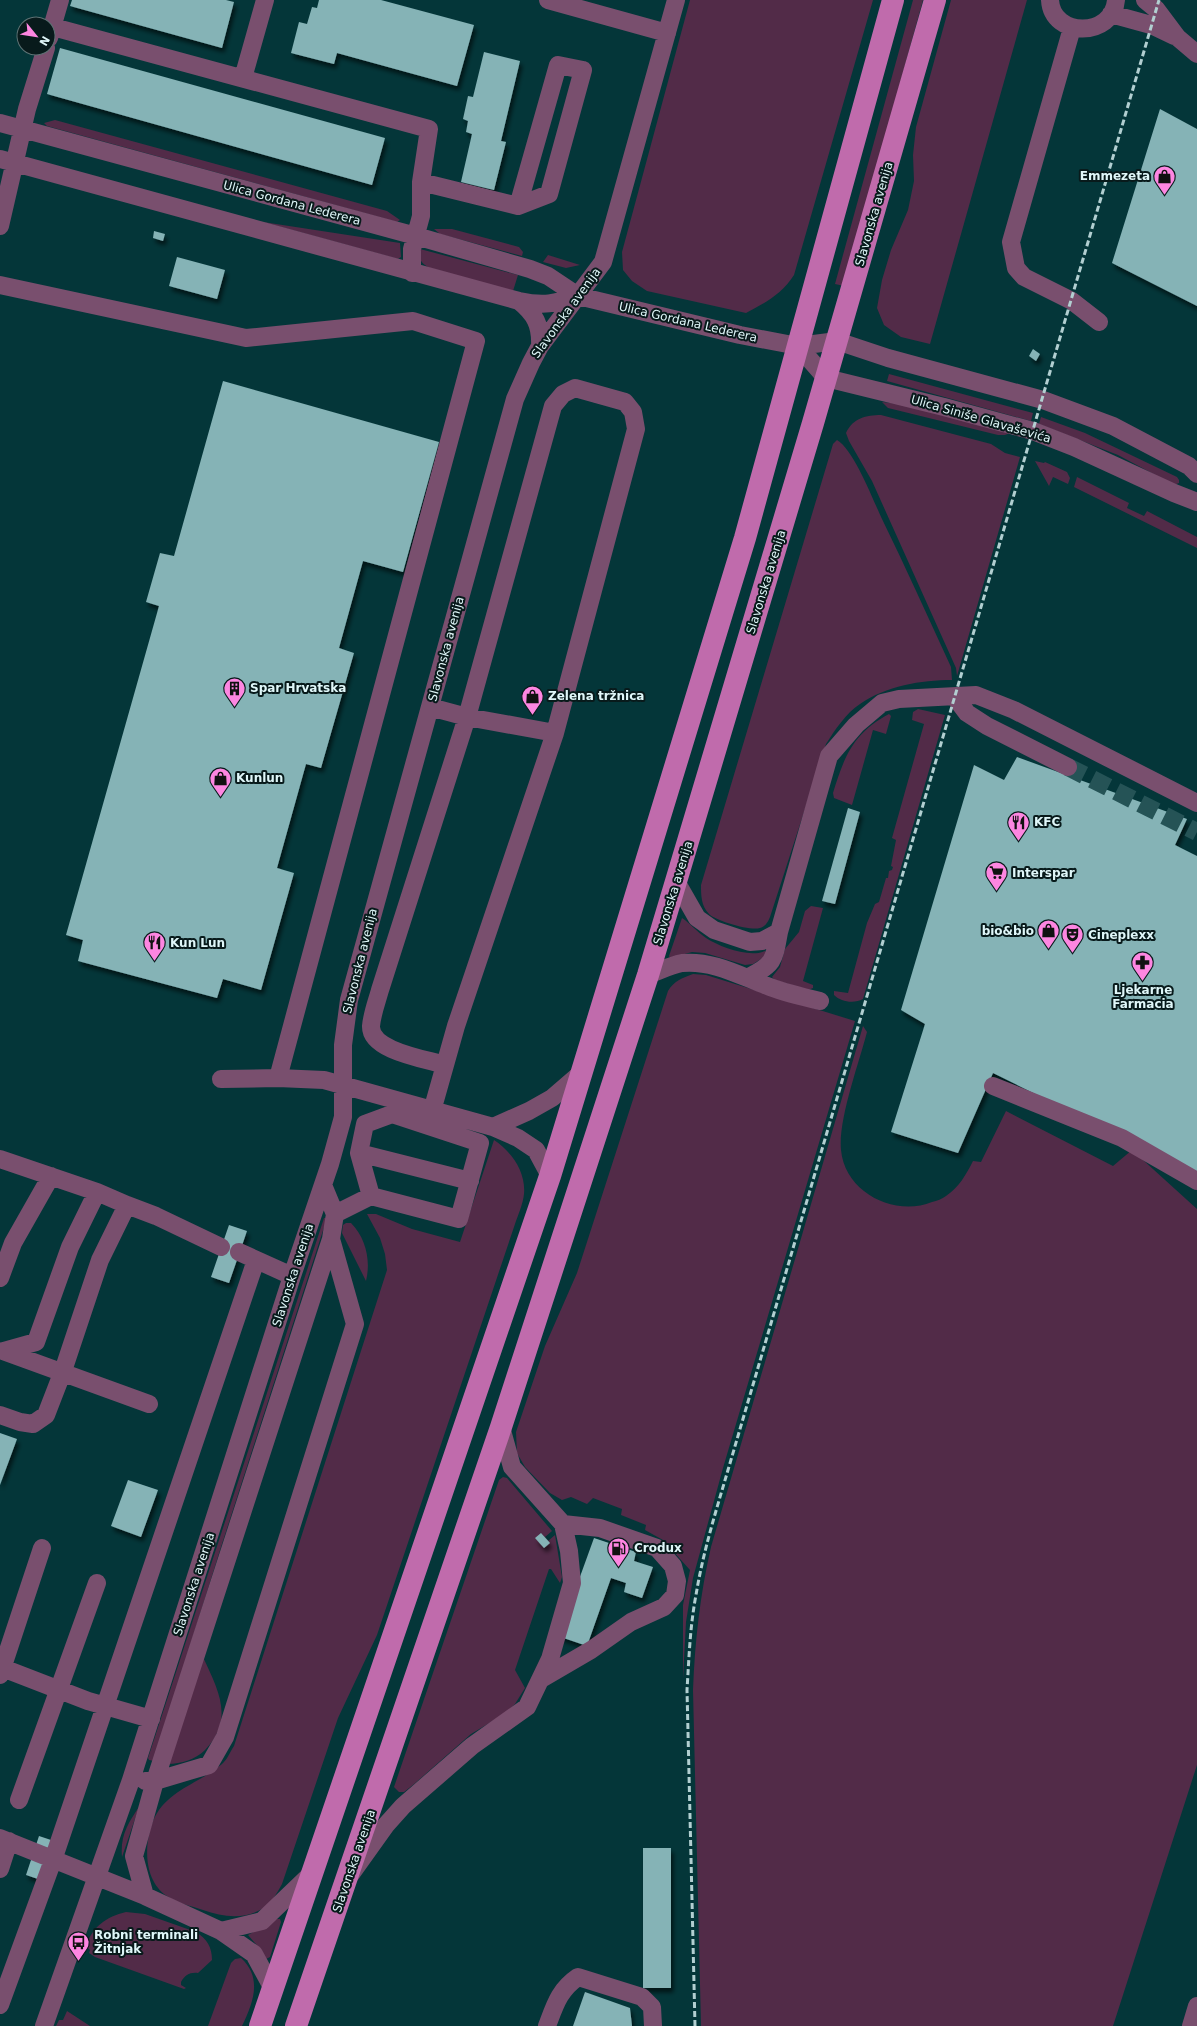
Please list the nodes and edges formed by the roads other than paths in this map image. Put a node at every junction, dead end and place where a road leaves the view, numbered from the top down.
1 (60, 0) edge
2 (265, 0) edge
3 (548, 0) edge
4 (676, 0) edge
5 (893, 0) edge
6 (934, 0) edge
7 (1050, 0) edge
8 (1145, 0) edge
9 (1114, 7) edge
10 (55, 16) edge
11 (1072, 28) junction
12 (667, 33) junction
13 (56, 36) edge
14 (1177, 37) junction
15 (1197, 54) edge
16 (44, 56) edge
17 (243, 78) junction
18 (0, 123) edge
19 (22, 130) junction
20 (7, 161) edge
21 (421, 182) junction
22 (518, 206) junction
23 (0, 226) edge
24 (416, 236) junction
25 (412, 273) junction
26 (0, 285) edge
27 (578, 296) junction
28 (519, 301) junction
29 (1099, 322) dead end
30 (837, 341) junction
31 (540, 346) junction
32 (798, 346) junction
33 (826, 378) junction
34 (1197, 474) edge
35 (1197, 502) edge
36 (955, 697) junction
37 (430, 707) junction
38 (467, 717) junction
39 (555, 733) junction
40 (1068, 767) tunnel mouth
41 (1197, 803) edge
42 (677, 883) junction
43 (779, 932) junction
44 (648, 975) junction
45 (749, 977) junction
46 (820, 1001) dead end
47 (445, 1065) junction
48 (581, 1073) junction
49 (278, 1078) junction
50 (221, 1080) dead end
51 (344, 1086) junction
52 (993, 1086) dead end
53 (432, 1111) junction
54 (493, 1127) junction
55 (359, 1153) junction
56 (0, 1160) edge
57 (51, 1176) junction
58 (550, 1176) junction
59 (470, 1181) junction
60 (1197, 1181) edge
61 (323, 1185) junction
62 (97, 1192) junction
63 (371, 1196) junction
64 (127, 1205) junction
65 (335, 1214) junction
66 (332, 1239) junction
67 (6, 1240) edge
68 (222, 1247) dead end
69 (239, 1252) dead end
70 (256, 1260) junction
71 (292, 1276) junction
72 (0, 1278) edge
73 (2, 1350) edge
74 (63, 1371) junction
75 (149, 1404) dead end
76 (0, 1415) edge
77 (501, 1427) junction
78 (563, 1524) junction
79 (42, 1548) dead end
80 (97, 1583) dead end
81 (1, 1670) edge
82 (543, 1678) junction
83 (58, 1690) junction
84 (105, 1706) junction
85 (151, 1719) junction
86 (131, 1780) junction
87 (155, 1781) junction
88 (19, 1800) dead end
89 (5, 1839) edge
90 (53, 1860) junction
91 (0, 1869) edge
92 (311, 1874) junction
93 (97, 1878) junction
94 (348, 1878) junction
95 (145, 1896) junction
96 (221, 1931) junction
97 (273, 1989) junction
98 (0, 2005) edge
99 (1197, 2006) edge
100 (44, 2026) edge
101 (260, 2026) edge
102 (296, 2026) edge
103 (547, 2026) edge
104 (653, 2026) edge
105 (1191, 2026) edge

1 - 10 street
2 - 17 street
3 - 12 street
4 - 12 street, Slavonska avenija
5 - 32 main road
6 - 30 main road, Slavonska avenija
7 - 11 street
8 - 14 street
9 - 11 street
9 - 14 street
11 - 29 street
12 - 27 street, Slavonska avenija
13 - 17 street
14 - 15 street
16 - 19 street
17 - 21 street
18 - 19 street, Ulica Gordana Lederera
19 - 20 street
19 - 24 street, Ulica Gordana Lederera
20 - 23 street
20 - 25 street
21 - 22 street
21 - 24 street
22 - 22 street
24 - 25 street
24 - 27 street, Ulica Gordana Lederera
25 - 28 street
26 - 49 street
27 - 28 street
27 - 31 street, Slavonska avenija
27 - 32 street, Ulica Gordana Lederera
28 - 31 street
30 - 32 street, Ulica Gordana Lederera
30 - 33 main road, Slavonska avenija
30 - 34 street
31 - 37 street, Slavonska avenija
32 - 33 street
32 - 48 main road
33 - 35 street, Ulica Siniše Glavaševića
33 - 42 main road, Slavonska avenija
36 - 40 street
36 - 41 street
36 - 43 street
37 - 38 street
37 - 51 street, Slavonska avenija
38 - 39 street
38 - 39 street
38 - 47 street
39 - 47 street
42 - 43 street
42 - 44 main road, Slavonska avenija
43 - 45 street
44 - 45 street
44 - 77 main road, Slavonska avenija
45 - 46 street
47 - 53 street
48 - 54 street
48 - 58 main road
49 - 50 street
49 - 51 street
51 - 53 street
51 - 61 street, Slavonska avenija
52 - 60 street
53 - 54 street
54 - 58 street
55 - 59 street
55 - 59 street
55 - 63 street
56 - 57 street
57 - 62 street
57 - 67 street
58 - 92 main road
59 - 63 street
61 - 65 street
61 - 71 street, Slavonska avenija
62 - 64 street
62 - 73 street
63 - 65 street
64 - 68 street
64 - 74 street
65 - 66 street
66 - 87 street
66 - 87 street
67 - 72 street
69 - 70 street
70 - 71 street
70 - 84 street
71 - 85 street, Slavonska avenija
73 - 74 street
74 - 75 street
74 - 76 street
77 - 78 street
77 - 94 main road, Slavonska avenija
78 - 82 street
78 - 82 street
79 - 81 street
80 - 83 street
81 - 83 street
82 - 94 street
83 - 84 street
83 - 88 street
84 - 85 street
84 - 90 street
85 - 86 street, Slavonska avenija
86 - 87 street
86 - 93 street, Slavonska avenija
87 - 95 street
89 - 90 street
89 - 91 street
90 - 93 street
90 - 98 street
92 - 96 street
92 - 97 main road
93 - 95 street
93 - 100 street, Slavonska avenija
94 - 102 main road, Slavonska avenija
95 - 96 street
96 - 97 street
97 - 101 main road
99 - 105 street
103 - 104 street

